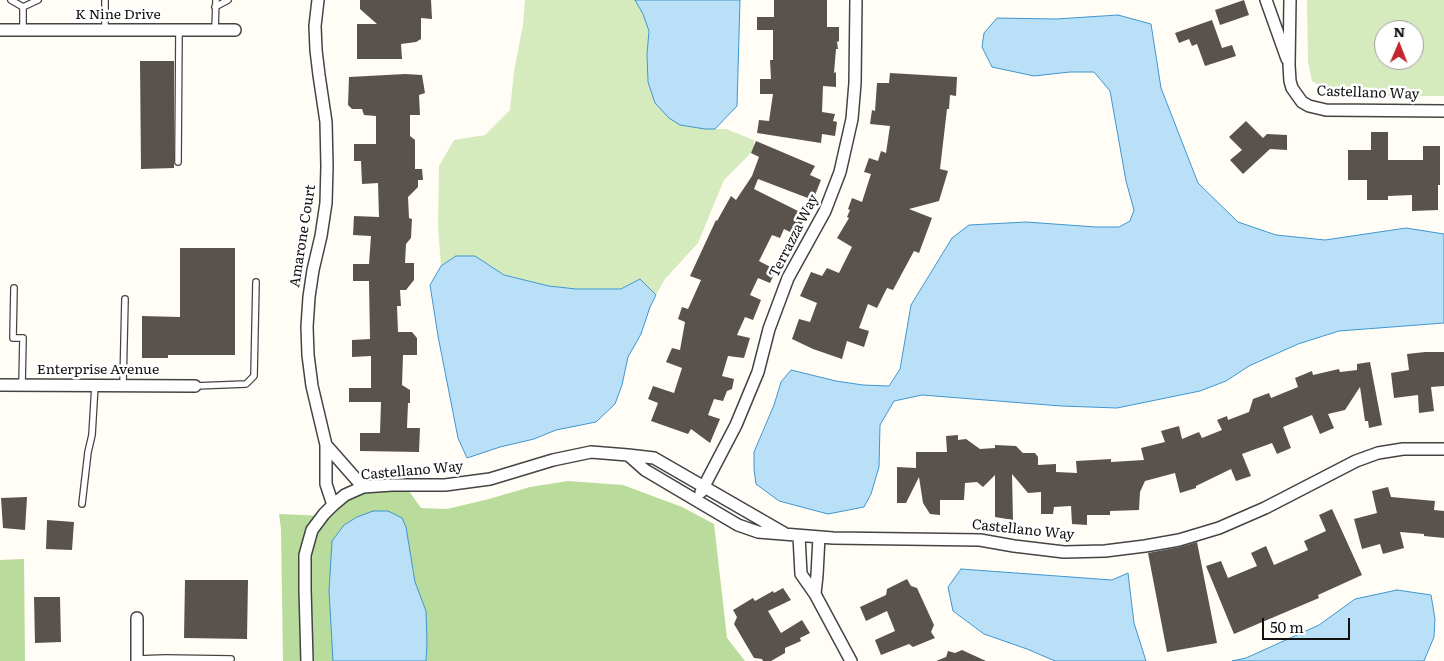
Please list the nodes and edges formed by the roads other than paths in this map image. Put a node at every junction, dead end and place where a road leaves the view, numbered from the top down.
1 (11, 0) edge
2 (38, 0) edge
3 (105, 0) edge
4 (216, 0) edge
5 (228, 0) edge
6 (318, 0) edge
7 (856, 0) edge
8 (1266, 0) edge
9 (1290, 0) edge
10 (24, 7) junction
11 (215, 7) junction
12 (104, 29) junction
13 (0, 30) edge
14 (23, 30) junction
15 (179, 30) junction
16 (215, 30) junction
17 (235, 30) dead end
18 (1289, 65) junction
19 (1444, 111) edge
20 (178, 162) dead end
21 (256, 282) dead end
22 (14, 288) dead end
23 (125, 299) dead end
24 (0, 385) edge
25 (22, 385) junction
26 (95, 385) junction
27 (124, 385) junction
28 (195, 386) joint
29 (326, 444) junction
30 (1444, 449) edge
31 (628, 455) junction
32 (704, 486) junction
33 (363, 488) junction
34 (696, 500) junction
35 (82, 504) dead end
36 (332, 505) junction
37 (794, 536) junction
38 (819, 538) junction
39 (815, 594) junction
40 (137, 618) dead end
41 (231, 658) dead end
42 (137, 660) edge
43 (307, 661) edge
44 (851, 661) edge

1 - 10 lane
2 - 10 lane
3 - 12 lane
4 - 11 lane
5 - 11 lane
6 - 29 street, Amarone Court
7 - 32 street, Terrazza Way
8 - 18 street, Castellano Way
9 - 18 street, Castellano Way
10 - 14 lane
11 - 16 lane
12 - 14 street, K Nine Drive
12 - 15 street, K Nine Drive
13 - 14 street, K Nine Drive
15 - 16 street, K Nine Drive
15 - 20 lane
16 - 17 street, K Nine Drive
18 - 19 street, Castellano Way
21 - 28 lane
22 - 25 lane
23 - 27 lane
24 - 25 street, Enterprise Avenue
25 - 26 street, Enterprise Avenue
26 - 27 street, Enterprise Avenue
26 - 35 lane
27 - 28 street, Enterprise Avenue
29 - 33 street
29 - 36 street
30 - 38 street, Castellano Way
31 - 32 street, Castellano Way
31 - 33 street, Castellano Way
31 - 34 street, Castellano Way
32 - 34 street, Terrazza Way
32 - 37 street, Castellano Way
33 - 36 street, Castellano Way
34 - 37 street, Castellano Way
36 - 43 street, Castellano Way
37 - 38 street, Castellano Way
37 - 39 street
38 - 39 street
39 - 44 street
40 - 42 street
41 - 42 lane

